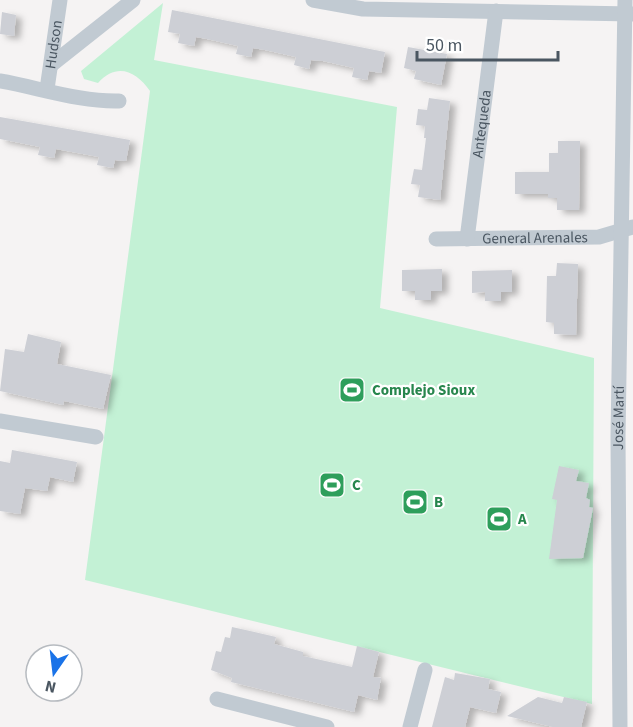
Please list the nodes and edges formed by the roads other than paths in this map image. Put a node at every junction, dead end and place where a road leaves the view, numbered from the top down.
1 (60, 0) edge
2 (134, 0) edge
3 (313, 0) edge
4 (445, 5) edge
5 (628, 9) edge
6 (496, 11) junction
7 (51, 65) junction
8 (0, 81) edge
9 (47, 89) junction
10 (119, 101) dead end
11 (627, 229) edge
12 (436, 239) dead end
13 (466, 239) junction
14 (0, 422) edge
15 (96, 437) dead end
16 (626, 437) edge
17 (626, 646) edge
18 (424, 670) dead end
19 (217, 699) dead end
20 (327, 727) edge
21 (410, 727) edge
22 (620, 727) edge

1 - 7 street, Hudson
2 - 7 street
3 - 4 street
4 - 6 street
5 - 6 street
5 - 11 street, José Martí
6 - 13 street, Antequeda
7 - 9 street, Hudson
8 - 9 street
9 - 10 street
11 - 13 street, General Arenales
11 - 16 street, José Martí
12 - 13 street, General Arenales
14 - 15 street
16 - 17 street, José Martí
17 - 22 street, José Martí
18 - 21 street
19 - 20 street

